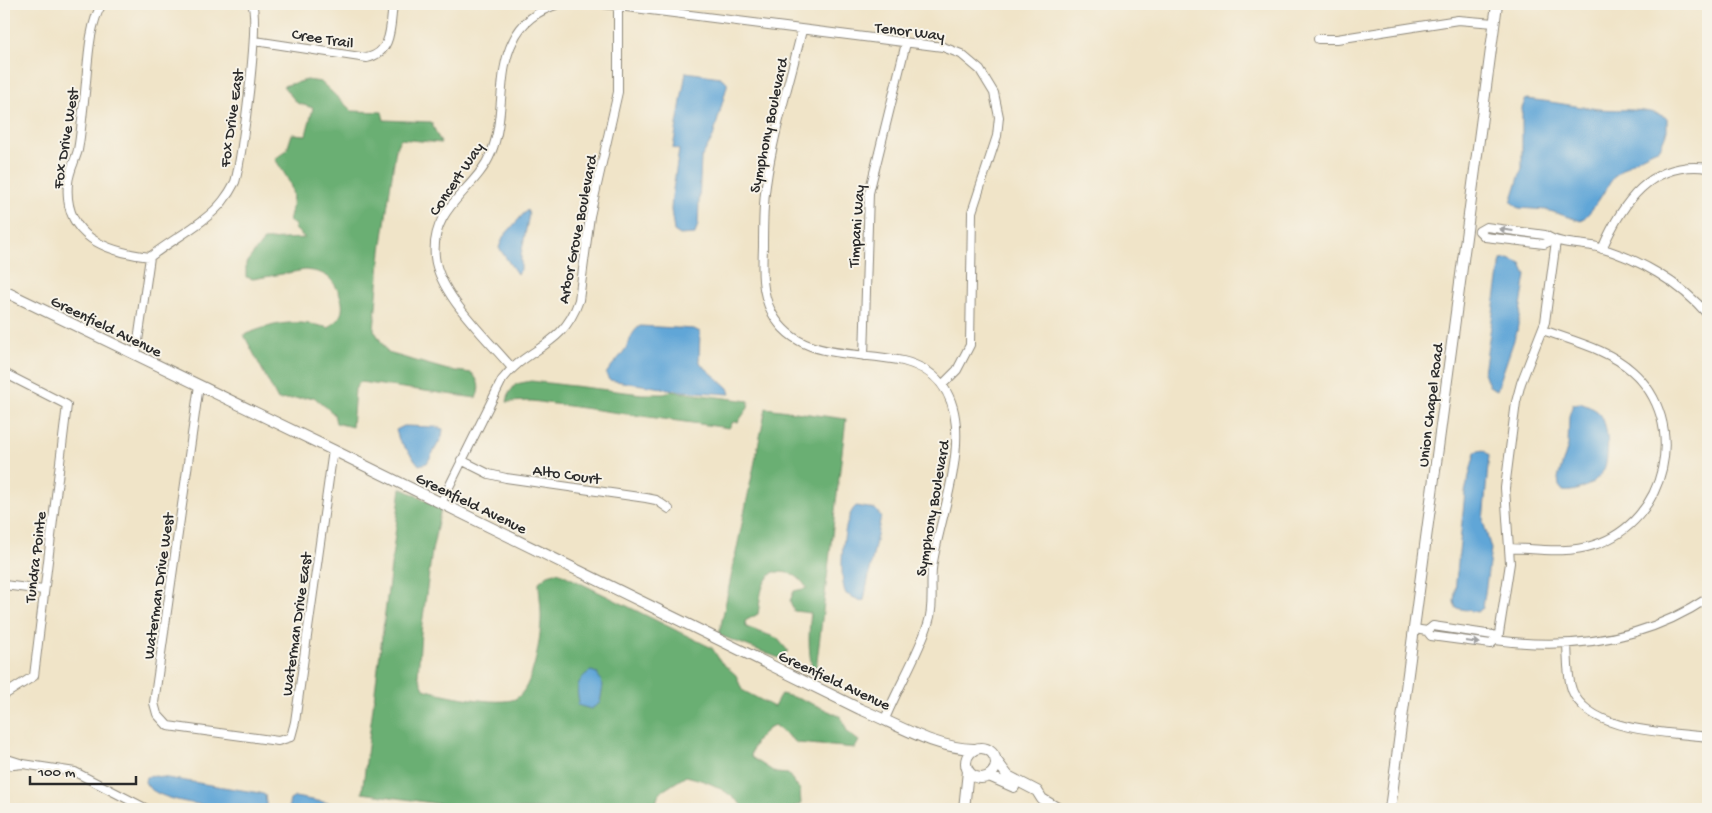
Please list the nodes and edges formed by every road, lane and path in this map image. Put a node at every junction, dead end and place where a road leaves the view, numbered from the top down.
1 (102, 4) edge
2 (252, 4) edge
3 (393, 4) edge
4 (559, 4) edge
5 (603, 4) edge
6 (1497, 4) edge
7 (618, 5) edge
8 (1494, 23) junction
9 (802, 30) junction
10 (1318, 39) dead end
11 (254, 41) junction
12 (906, 43) junction
13 (1708, 168) edge
14 (1467, 229) junction
15 (1555, 240) junction
16 (1602, 249) junction
17 (150, 257) junction
18 (4, 292) edge
19 (1708, 315) edge
20 (1543, 330) junction
21 (136, 355) junction
22 (864, 356) junction
23 (512, 368) junction
24 (4, 372) edge
25 (199, 385) junction
26 (942, 385) junction
27 (333, 450) junction
28 (461, 460) junction
29 (441, 503) junction
30 (669, 509) dead end
31 (1510, 548) junction
32 (4, 586) edge
33 (43, 590) junction
34 (1707, 602) edge
35 (1414, 630) junction
36 (1497, 640) junction
37 (1567, 644) junction
38 (4, 695) edge
39 (885, 719) junction
40 (228, 734) joint
41 (1708, 737) edge
42 (926, 739) junction
43 (974, 749) junction
44 (4, 758) edge
45 (996, 760) junction
46 (23, 764) junction
47 (4, 766) edge
48 (967, 768) junction
49 (986, 776) junction
50 (1042, 799) junction
51 (964, 806) edge
52 (144, 809) edge
53 (1059, 809) edge
54 (1390, 809) edge

1 - 17 street, Fox Drive West
2 - 11 street, Fox Drive East
3 - 11 street, Cree Trail
4 - 23 street, Concert Way
5 - 7 street
6 - 8 main road, Union Chapel Road
7 - 9 street, Tenor Way
7 - 23 street, Arbor Grove Boulevard
8 - 10 street
8 - 14 main road, Union Chapel Road
9 - 12 street, Tenor Way
9 - 22 street, Symphony Boulevard
11 - 17 street, Fox Drive East
12 - 22 street, Timpani Way
12 - 26 street, Tenor Way
13 - 16 street
14 - 15 street
14 - 35 main road, Union Chapel Road
15 - 16 street
15 - 20 street
16 - 19 street
17 - 21 street
18 - 21 main road, Greenfield Avenue
20 - 31 street
20 - 31 street
21 - 25 main road, Greenfield Avenue
22 - 26 street, Symphony Boulevard
23 - 28 street, Arbor Grove Boulevard
24 - 33 street, Tundra Pointe
25 - 27 main road, Greenfield Avenue
25 - 40 street, Waterman Drive West
26 - 39 street, Symphony Boulevard
27 - 29 main road, Greenfield Avenue
27 - 40 street, Waterman Drive East
28 - 29 street, Arbor Grove Boulevard
28 - 30 street, Alto Court
29 - 39 main road, Greenfield Avenue
31 - 36 street
32 - 33 street
33 - 38 street, Tundra Pointe
34 - 37 street
35 - 36 street
35 - 54 main road, Union Chapel Road
36 - 37 street
37 - 41 street
39 - 42 main road, Greenfield Avenue
42 - 43 main road, Greenfield Avenue
42 - 48 main road, Greenfield Avenue
43 - 45 main road
43 - 48 main road
44 - 46 street
45 - 49 main road
45 - 50 main road
46 - 47 street
46 - 52 street
48 - 49 main road
48 - 51 main road
49 - 50 main road
49 - 51 main road
50 - 53 main road

